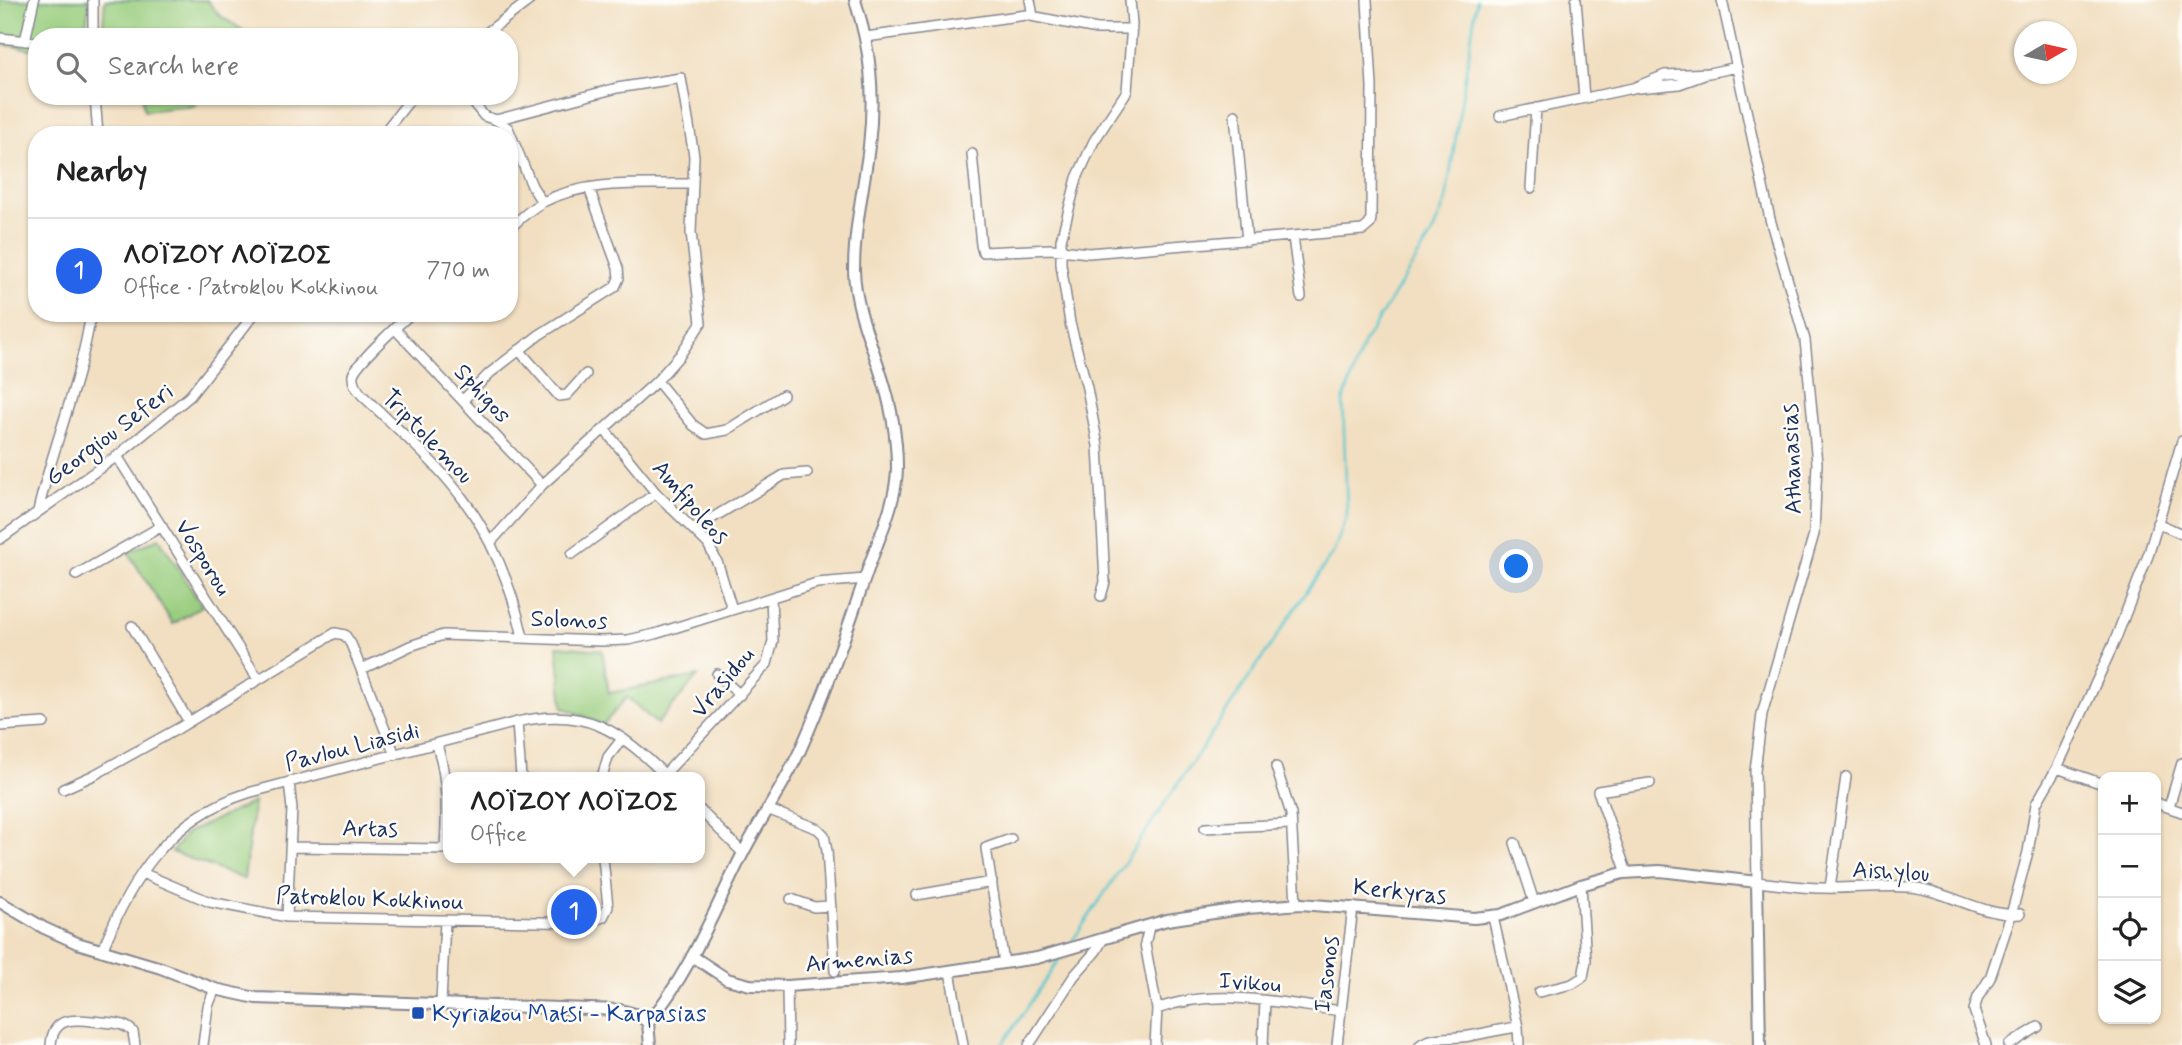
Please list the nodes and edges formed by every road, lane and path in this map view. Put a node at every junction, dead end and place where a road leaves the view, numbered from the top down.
1 (34, 0) edge
2 (93, 0) edge
3 (530, 0) edge
4 (855, 0) edge
5 (1030, 0) edge
6 (1130, 0) edge
7 (1367, 0) edge
8 (1576, 0) edge
9 (1722, 0) edge
10 (1032, 16) junction
11 (93, 28) edge
12 (493, 28) edge
13 (1132, 29) junction
14 (866, 37) junction
15 (0, 38) edge
16 (25, 41) junction
17 (28, 41) edge
18 (1737, 67) junction
19 (1584, 98) junction
20 (95, 105) edge
21 (407, 105) edge
22 (475, 105) edge
23 (1536, 108) junction
24 (1235, 115) dead end
25 (1500, 116) dead end
26 (496, 120) junction
27 (97, 126) edge
28 (389, 126) edge
29 (505, 126) edge
30 (518, 150) edge
31 (972, 153) dead end
32 (693, 184) junction
33 (589, 188) junction
34 (1531, 188) dead end
35 (542, 202) junction
36 (518, 222) edge
37 (1293, 237) junction
38 (1247, 241) junction
39 (1061, 250) junction
40 (1301, 297) dead end
41 (90, 322) edge
42 (248, 322) edge
43 (402, 322) edge
44 (395, 329) junction
45 (519, 350) junction
46 (586, 374) dead end
47 (657, 381) junction
48 (783, 395) dead end
49 (463, 400) junction
50 (604, 429) junction
51 (2182, 441) edge
52 (117, 456) junction
53 (807, 473) dead end
54 (542, 485) junction
55 (656, 494) junction
56 (38, 512) junction
57 (2157, 523) junction
58 (162, 526) junction
59 (694, 529) junction
60 (2182, 534) edge
61 (0, 539) edge
62 (490, 543) junction
63 (572, 554) dead end
64 (76, 575) dead end
65 (864, 579) junction
66 (1101, 596) dead end
67 (771, 598) junction
68 (732, 609) junction
69 (132, 626) dead end
70 (523, 637) junction
71 (362, 669) junction
72 (717, 674) dead end
73 (258, 679) junction
74 (740, 695) junction
75 (190, 722) junction
76 (517, 722) junction
77 (44, 723) dead end
78 (0, 726) edge
79 (622, 738) junction
80 (437, 744) junction
81 (395, 755) junction
82 (2182, 763) edge
83 (1276, 767) dead end
84 (2057, 768) junction
85 (444, 772) edge
86 (521, 772) edge
87 (604, 772) edge
88 (661, 772) edge
89 (670, 772) edge
90 (1846, 777) dead end
91 (289, 782) junction
92 (2098, 782) edge
93 (1650, 783) dead end
94 (62, 789) dead end
95 (2161, 805) edge
96 (2169, 807) junction
97 (767, 809) junction
98 (2182, 812) edge
99 (705, 815) edge
100 (1291, 824) junction
101 (1205, 828) dead end
102 (1011, 839) dead end
103 (1515, 843) dead end
104 (291, 847) junction
105 (443, 849) edge
106 (743, 853) junction
107 (604, 863) edge
108 (142, 873) junction
109 (1627, 873) junction
110 (992, 882) junction
111 (1757, 882) junction
112 (1580, 885) junction
113 (1830, 888) junction
114 (917, 895) dead end
115 (791, 899) dead end
116 (0, 902) edge
117 (1534, 902) junction
118 (1296, 904) junction
119 (830, 906) junction
120 (1353, 907) junction
121 (2015, 914) junction
122 (287, 917) junction
123 (1493, 917) junction
124 (445, 921) junction
125 (1149, 927) junction
126 (1099, 940) junction
127 (102, 951) junction
128 (692, 956) junction
129 (1037, 958) joint
130 (1004, 962) junction
131 (835, 971) dead end
132 (950, 971) junction
133 (787, 986) junction
134 (215, 989) junction
135 (1539, 992) dead end
136 (1265, 1002) junction
137 (441, 1003) junction
138 (1157, 1009) junction
139 (1341, 1011) junction
140 (648, 1023) junction
141 (1518, 1027) junction
142 (2038, 1027) dead end
143 (51, 1045) edge
144 (135, 1045) edge
145 (203, 1045) edge
146 (650, 1045) edge
147 (788, 1045) edge
148 (963, 1045) edge
149 (1029, 1045) edge
150 (1155, 1045) edge
151 (1263, 1045) edge
152 (1337, 1045) edge
153 (1420, 1045) edge
154 (1519, 1045) edge
155 (1760, 1045) edge
156 (1986, 1045) edge
157 (2009, 1045) edge

1 - 16 street
2 - 11 street
3 - 12 street
4 - 14 street
5 - 10 street
6 - 13 street
7 - 37 street
8 - 19 street
9 - 18 street, Athanasias
10 - 13 street
10 - 14 street
13 - 39 street
14 - 65 street
15 - 16 street
16 - 17 street
18 - 19 street
18 - 111 street, Athanasias
19 - 23 street
20 - 27 street
21 - 28 street
22 - 26 street
23 - 25 street
23 - 34 street
24 - 38 street
26 - 29 street
26 - 32 street
30 - 35 street
31 - 39 street
32 - 33 street
32 - 47 street
33 - 35 street
33 - 45 street
35 - 36 street
37 - 38 street
37 - 40 street
38 - 39 street
39 - 66 street
41 - 56 street
42 - 52 street, Georgiou Seferi
43 - 44 street
44 - 49 street, Sphigos
44 - 62 street, Triptolemou
45 - 46 street
45 - 49 street
47 - 48 street
47 - 50 street
49 - 54 street, Sphigos
50 - 54 street
50 - 55 street, Amfipoleos
51 - 57 street
52 - 56 street, Georgiou Seferi
52 - 58 street, Vosporou
53 - 59 street
54 - 62 street
55 - 59 street, Amfipoleos
55 - 63 street
56 - 61 street, Georgiou Seferi
57 - 60 street
57 - 84 street
58 - 64 street
58 - 73 street, Vosporou
59 - 68 street, Amfipoleos
62 - 70 street, Triptolemou
65 - 67 street, Solonos
65 - 97 street
67 - 68 street, Solonos
67 - 74 street, Vrasidou
68 - 70 street, Solonos
69 - 75 street
70 - 71 street, Solonos
71 - 73 street
71 - 81 street
72 - 74 street
73 - 75 street
74 - 89 street, Vrasidou
75 - 94 street
76 - 79 street, Pavlou Liasidi
76 - 80 street, Pavlou Liasidi
76 - 86 street
77 - 78 street
79 - 87 street
79 - 88 street, Pavlou Liasidi
80 - 81 street, Pavlou Liasidi
80 - 85 street
81 - 91 street, Pavlou Liasidi
82 - 96 street
83 - 100 street
84 - 92 street
84 - 121 street
90 - 113 street
91 - 104 street
91 - 108 street, Pavlou Liasidi
93 - 109 street
95 - 96 street
96 - 98 street
97 - 106 street
97 - 119 street
99 - 106 street
100 - 101 street
100 - 118 street
102 - 110 street
103 - 117 street
104 - 105 street, Artas
104 - 122 street
106 - 128 street
107 - 124 street, Patroklou Kokkinou
108 - 122 street, Patroklou Kokkinou
108 - 127 street, Pavlou Liasidi
109 - 111 street, Kerkyras
109 - 112 street, Kerkyras
110 - 114 street
110 - 130 street
111 - 113 street, Aishylou
111 - 155 street, Athanasias
112 - 117 street, Kerkyras
112 - 135 street
113 - 121 street, Aishylou
115 - 119 street
116 - 127 street
117 - 123 street, Kerkyras
118 - 120 street, Kerkyras
118 - 125 street, Kerkyras
119 - 131 street
120 - 123 street, Kerkyras
120 - 139 street, Iasonos
121 - 156 street
122 - 124 street, Patroklou Kokkinou
123 - 141 street
124 - 137 street
125 - 126 street, Kerkyras
125 - 138 street
126 - 129 street, Kerkyras
126 - 149 street
127 - 134 street
128 - 133 street, Armenias
128 - 140 street
129 - 130 street, Armenias
130 - 132 street, Armenias
132 - 133 street, Armenias
132 - 148 street
133 - 147 street
134 - 137 street
134 - 145 street
136 - 138 street, Ivikou
136 - 139 street, Ivikou
136 - 151 street
137 - 140 street
138 - 150 street
139 - 152 street, Iasonos
140 - 146 street
141 - 153 street
141 - 154 street
142 - 157 street
143 - 144 street

